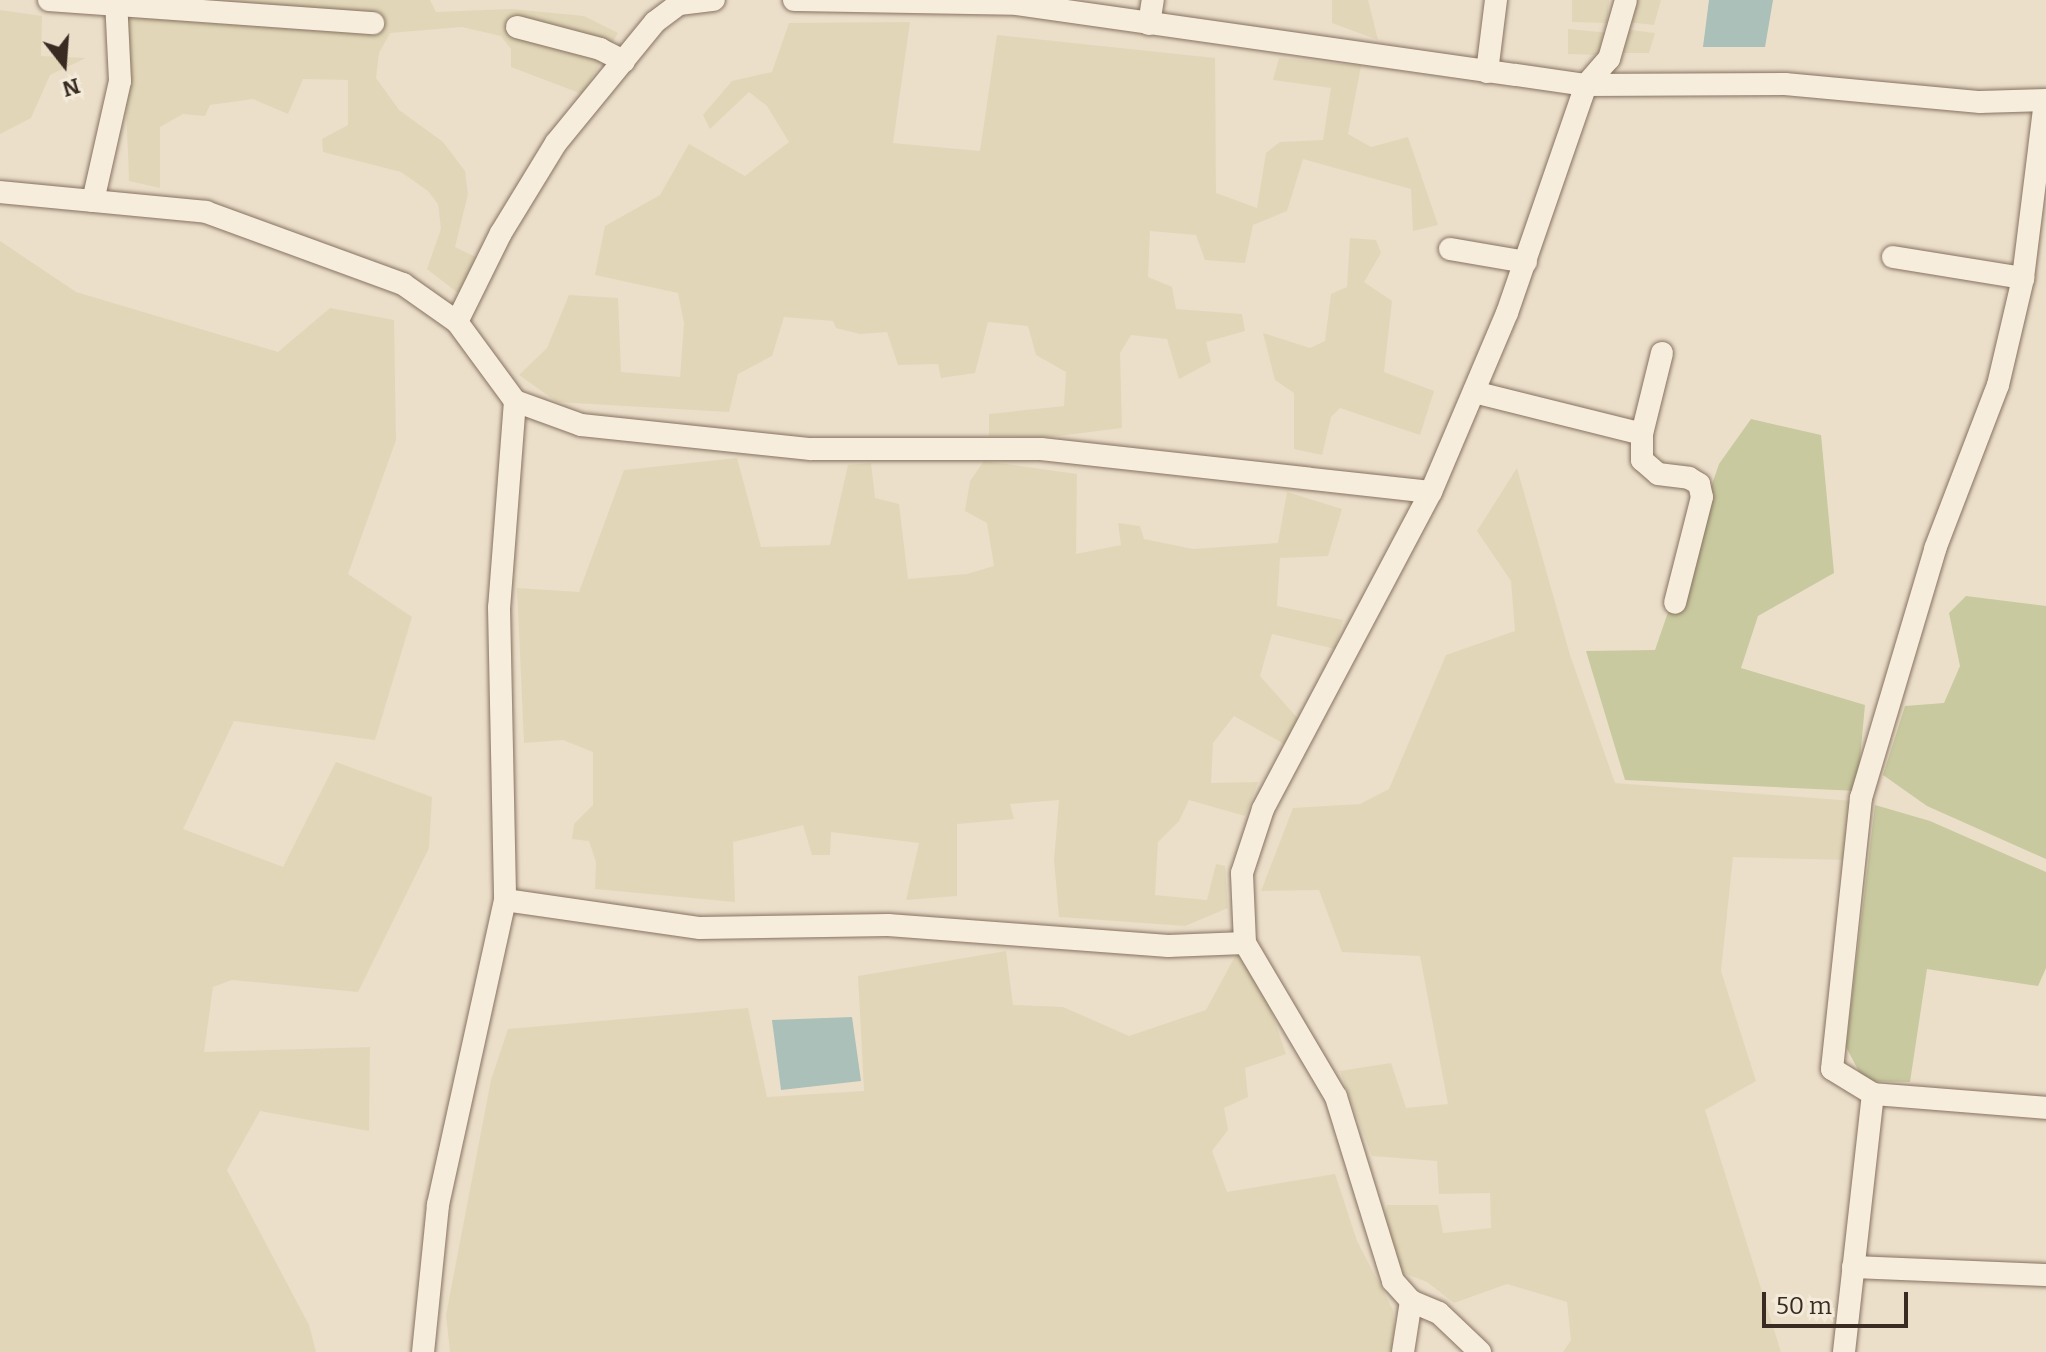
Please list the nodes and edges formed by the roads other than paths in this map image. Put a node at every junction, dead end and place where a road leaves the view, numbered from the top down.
1 (49, 0) edge
2 (714, 0) edge
3 (794, 0) edge
4 (1153, 0) edge
5 (1496, 0) edge
6 (1626, 0) edge
7 (116, 1) edge
8 (654, 11) edge
9 (373, 23) dead end
10 (1149, 24) junction
11 (517, 27) dead end
12 (624, 61) junction
13 (1487, 72) junction
14 (1586, 85) junction
15 (2045, 101) edge
16 (0, 192) edge
17 (93, 201) junction
18 (1450, 249) dead end
19 (1893, 257) dead end
20 (1526, 262) junction
21 (2023, 278) junction
22 (457, 322) junction
23 (1662, 353) dead end
24 (1474, 392) junction
25 (515, 401) junction
26 (1642, 434) junction
27 (1431, 492) junction
28 (1675, 603) dead end
29 (505, 900) junction
30 (1245, 943) junction
31 (1873, 1094) junction
32 (2046, 1108) edge
33 (1853, 1267) junction
34 (2046, 1275) edge
35 (1411, 1301) junction
36 (423, 1352) edge
37 (1403, 1352) edge
38 (1480, 1352) edge
39 (1844, 1352) edge

1 - 7 street
2 - 8 street
3 - 10 street
4 - 10 street
5 - 13 street
6 - 14 street
7 - 9 street
7 - 17 street
8 - 12 street
10 - 13 street
11 - 12 street
12 - 22 street
13 - 14 street
14 - 15 street
14 - 20 street
15 - 21 street
16 - 17 street
17 - 22 street
18 - 20 street
19 - 21 street
20 - 24 street
21 - 31 street
22 - 25 street
23 - 26 street
24 - 26 street
24 - 27 street
25 - 27 street
25 - 29 street
26 - 28 street
27 - 30 street
29 - 30 street
29 - 36 street
30 - 35 street
31 - 32 street
31 - 33 street
33 - 34 street
33 - 39 street
35 - 37 street
35 - 38 street

